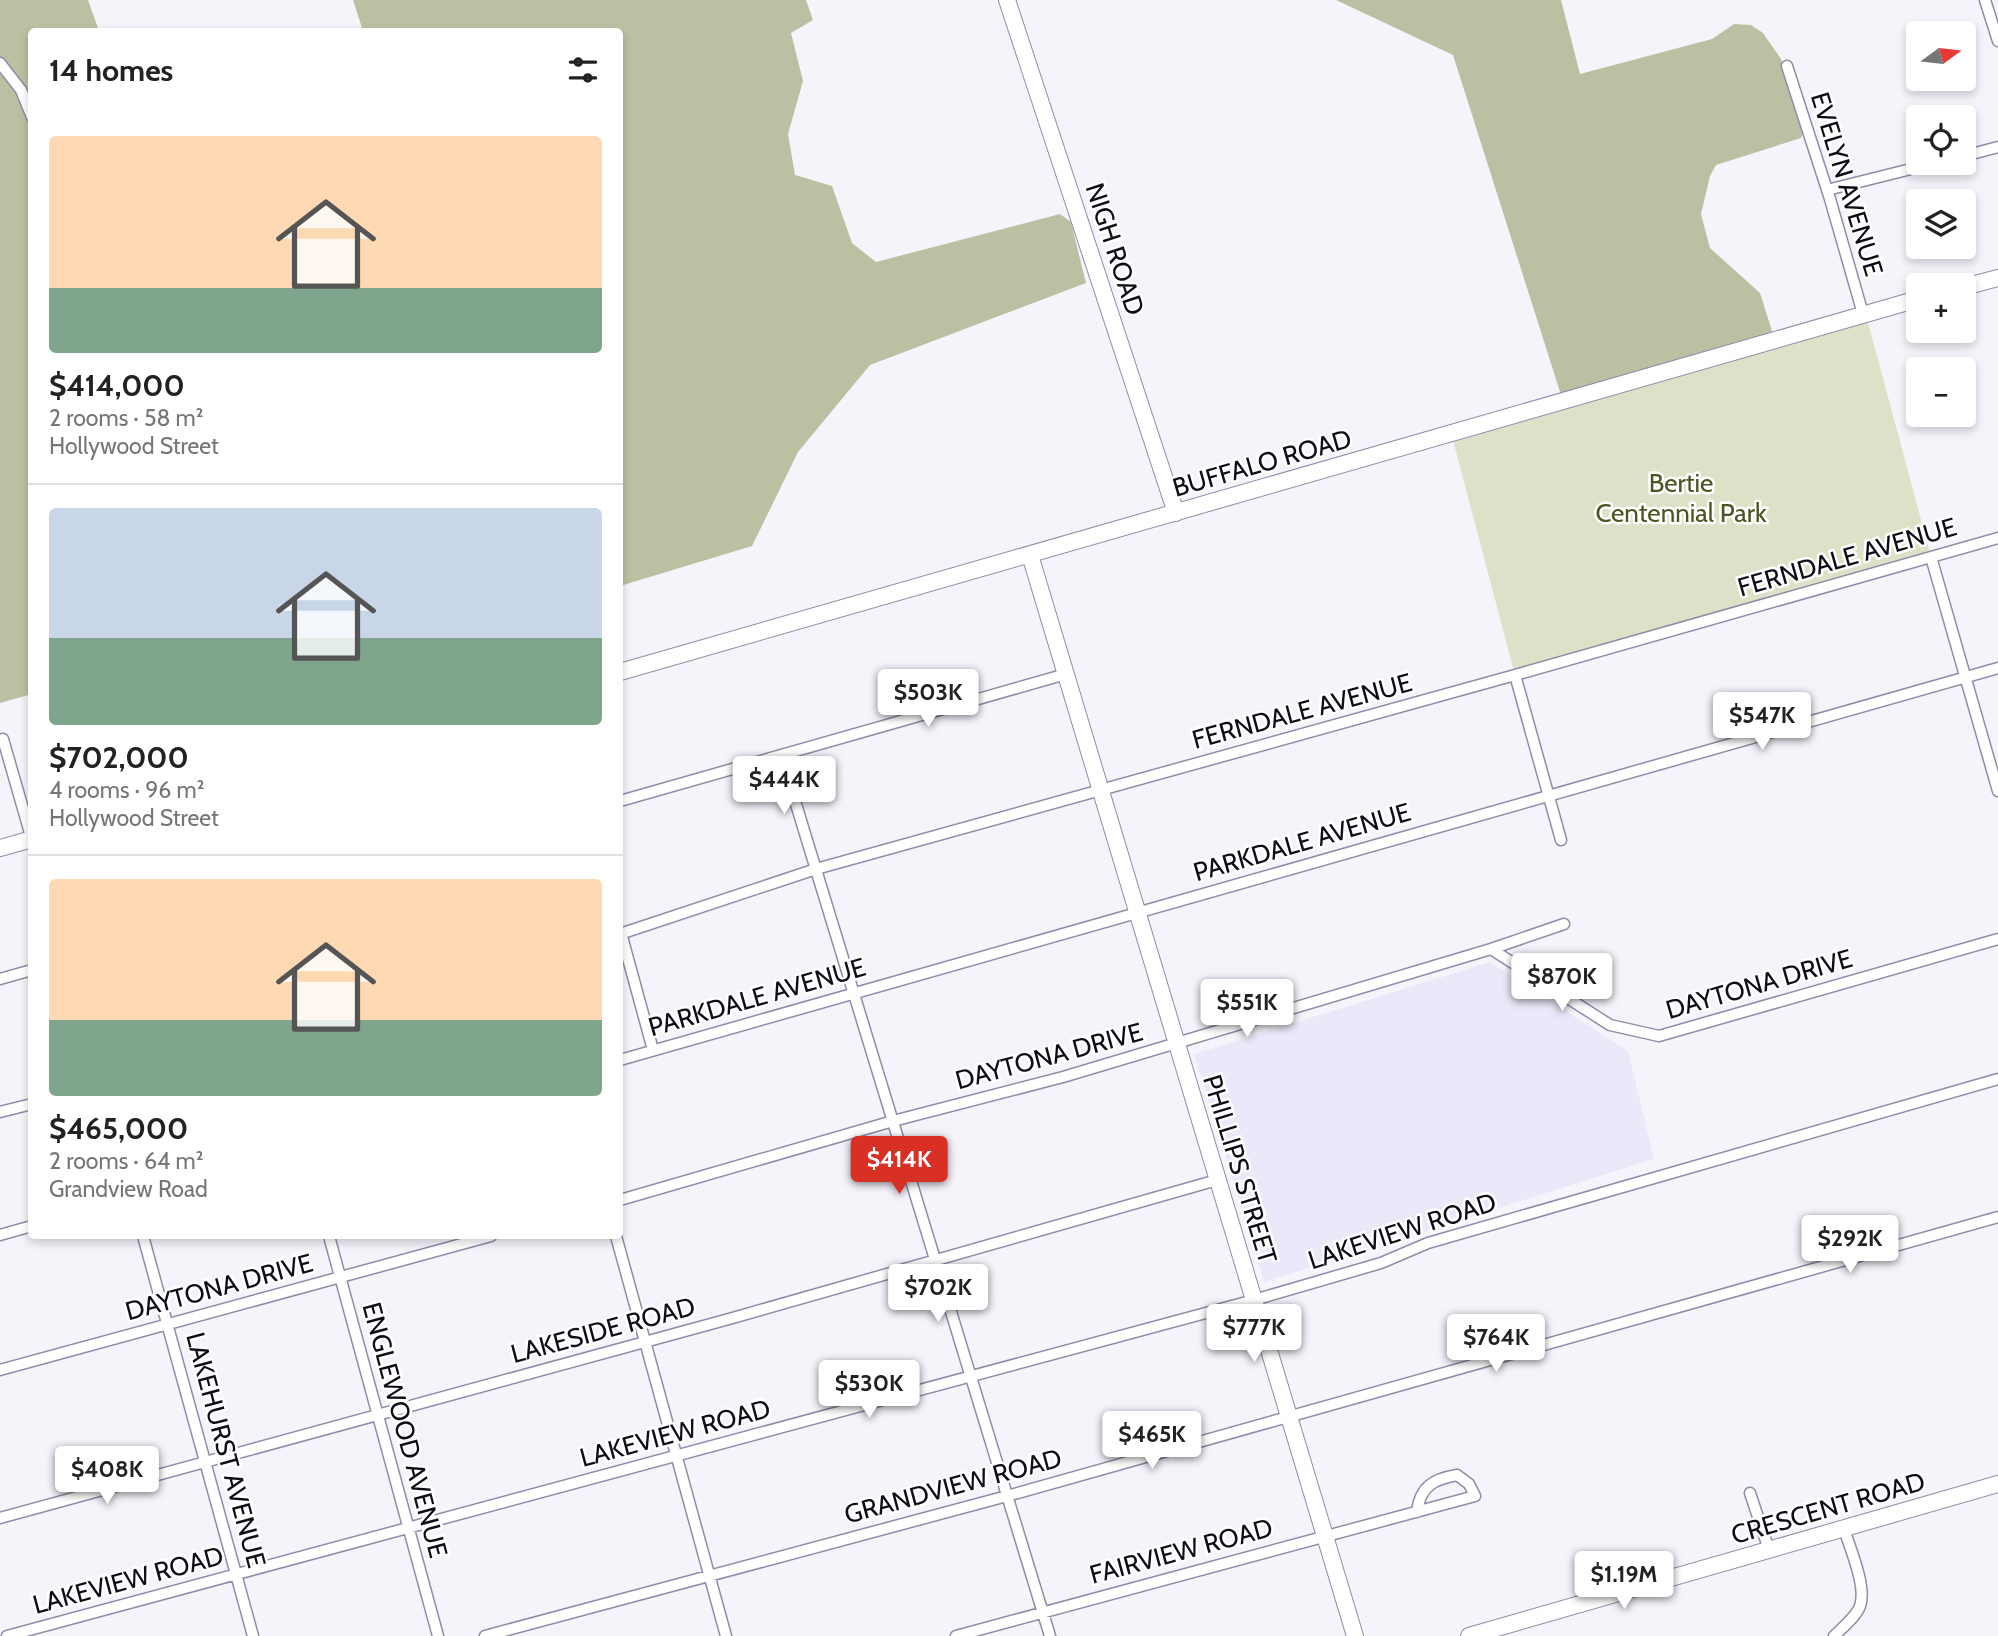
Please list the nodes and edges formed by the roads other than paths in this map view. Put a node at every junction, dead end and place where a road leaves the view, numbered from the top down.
1 (1007, 0) edge
2 (1984, 0) edge
3 (1998, 41) edge
4 (0, 64) edge
5 (1787, 66) dead end
6 (28, 107) edge
7 (1998, 147) edge
8 (1976, 153) edge
9 (1906, 170) edge
10 (1827, 190) junction
11 (1998, 278) edge
12 (1976, 284) edge
13 (1906, 302) edge
14 (1863, 314) junction
15 (1176, 513) junction
16 (1998, 538) edge
17 (1030, 555) junction
18 (1931, 557) junction
19 (1998, 668) edge
20 (623, 671) edge
21 (1066, 674) junction
22 (1515, 675) junction
23 (1966, 678) junction
24 (3, 739) dead end
25 (781, 755) junction
26 (1101, 790) junction
27 (1998, 791) edge
28 (1550, 796) junction
29 (623, 800) edge
30 (28, 828) edge
31 (1560, 839) dead end
32 (28, 840) edge
33 (0, 848) edge
34 (816, 869) junction
35 (1136, 912) junction
36 (1564, 924) dead end
37 (623, 932) edge
38 (1998, 939) edge
39 (623, 944) edge
40 (1492, 949) junction
41 (28, 971) edge
42 (0, 979) edge
43 (853, 993) junction
44 (1177, 1044) junction
45 (653, 1050) junction
46 (623, 1058) edge
47 (1998, 1079) edge
48 (28, 1105) edge
49 (0, 1112) edge
50 (893, 1121) junction
51 (1217, 1180) junction
52 (623, 1199) edge
53 (1998, 1217) edge
54 (28, 1227) edge
55 (0, 1235) edge
56 (144, 1239) edge
57 (330, 1239) edge
58 (480, 1239) edge
59 (617, 1239) edge
60 (936, 1262) junction
61 (340, 1277) junction
62 (1254, 1300) junction
63 (168, 1325) junction
64 (645, 1342) junction
65 (0, 1370) edge
66 (970, 1377) junction
67 (378, 1416) junction
68 (1289, 1416) junction
69 (677, 1456) junction
70 (206, 1463) junction
71 (1998, 1485) edge
72 (1750, 1493) dead end
73 (1007, 1496) junction
74 (1417, 1512) junction
75 (0, 1518) edge
76 (408, 1528) junction
77 (1844, 1529) junction
78 (1325, 1535) junction
79 (1769, 1550) junction
80 (237, 1574) junction
81 (709, 1576) junction
82 (1042, 1612) junction
83 (7, 1636) edge
84 (253, 1636) edge
85 (438, 1636) edge
86 (485, 1636) edge
87 (726, 1636) edge
88 (957, 1636) edge
89 (1050, 1636) edge
90 (1355, 1636) edge
91 (1469, 1636) edge
92 (1834, 1636) edge

1 - 15 street, NIGH ROAD
2 - 3 street
4 - 6 street
5 - 10 street, EVELYN AVENUE
7 - 8 street
9 - 10 street
10 - 14 street, EVELYN AVENUE
11 - 12 street
13 - 14 street, BUFFALO ROAD
14 - 15 street, BUFFALO ROAD
15 - 17 street, BUFFALO ROAD
16 - 18 street, FERNDALE AVENUE
17 - 20 street, BUFFALO ROAD
17 - 21 street, PHILLIPS STREET
18 - 22 street, FERNDALE AVENUE
18 - 23 street
19 - 23 street, PARKDALE AVENUE
21 - 25 street
21 - 26 street, PHILLIPS STREET
22 - 26 street, FERNDALE AVENUE
22 - 28 street
23 - 27 street
23 - 28 street, PARKDALE AVENUE
24 - 30 street
25 - 29 street
25 - 34 street
26 - 34 street, FERNDALE AVENUE
26 - 35 street, PHILLIPS STREET
28 - 31 street
28 - 35 street, PARKDALE AVENUE
32 - 33 street
34 - 37 street, FERNDALE AVENUE
34 - 43 street
35 - 43 street, PARKDALE AVENUE
35 - 44 street, PHILLIPS STREET
36 - 40 street
38 - 40 street, DAYTONA DRIVE
39 - 45 street
40 - 44 street, DAYTONA DRIVE
41 - 42 street
43 - 45 street, PARKDALE AVENUE
43 - 50 street
44 - 50 street, DAYTONA DRIVE
44 - 51 street, PHILLIPS STREET
45 - 46 street, PARKDALE AVENUE
47 - 62 street, LAKEVIEW ROAD
48 - 49 street
50 - 52 street, DAYTONA DRIVE
50 - 60 street
51 - 60 street, LAKESIDE ROAD
51 - 62 street, PHILLIPS STREET
53 - 68 street, GRANDVIEW ROAD
54 - 55 street
56 - 63 street, LAKEHURST AVENUE
57 - 61 street, ENGLEWOOD AVENUE
58 - 61 street, DAYTONA DRIVE
59 - 64 street
60 - 64 street, LAKESIDE ROAD
60 - 66 street
61 - 63 street, DAYTONA DRIVE
61 - 67 street, ENGLEWOOD AVENUE
62 - 66 street, LAKEVIEW ROAD
62 - 68 street, PHILLIPS STREET
63 - 65 street, DAYTONA DRIVE
63 - 70 street, LAKEHURST AVENUE
64 - 67 street, LAKESIDE ROAD
64 - 69 street
66 - 69 street, LAKEVIEW ROAD
66 - 73 street
67 - 70 street, LAKESIDE ROAD
67 - 76 street, ENGLEWOOD AVENUE
68 - 73 street, GRANDVIEW ROAD
68 - 78 street, PHILLIPS STREET
69 - 76 street, LAKEVIEW ROAD
69 - 81 street
70 - 75 street, LAKESIDE ROAD
70 - 80 street, LAKEHURST AVENUE
71 - 77 street, CRESCENT ROAD
72 - 79 street
73 - 81 street, GRANDVIEW ROAD
73 - 82 street
74 - 74 street, FAIRVIEW ROAD
74 - 78 street, FAIRVIEW ROAD
76 - 80 street, LAKEVIEW ROAD
76 - 85 street, ENGLEWOOD AVENUE
77 - 79 street, CRESCENT ROAD
77 - 92 street
78 - 82 street, FAIRVIEW ROAD
78 - 90 street, PHILLIPS STREET
79 - 91 street, CRESCENT ROAD
80 - 83 street, LAKEVIEW ROAD
80 - 84 street, LAKEHURST AVENUE
81 - 86 street, GRANDVIEW ROAD
81 - 87 street
82 - 88 street, FAIRVIEW ROAD
82 - 89 street

